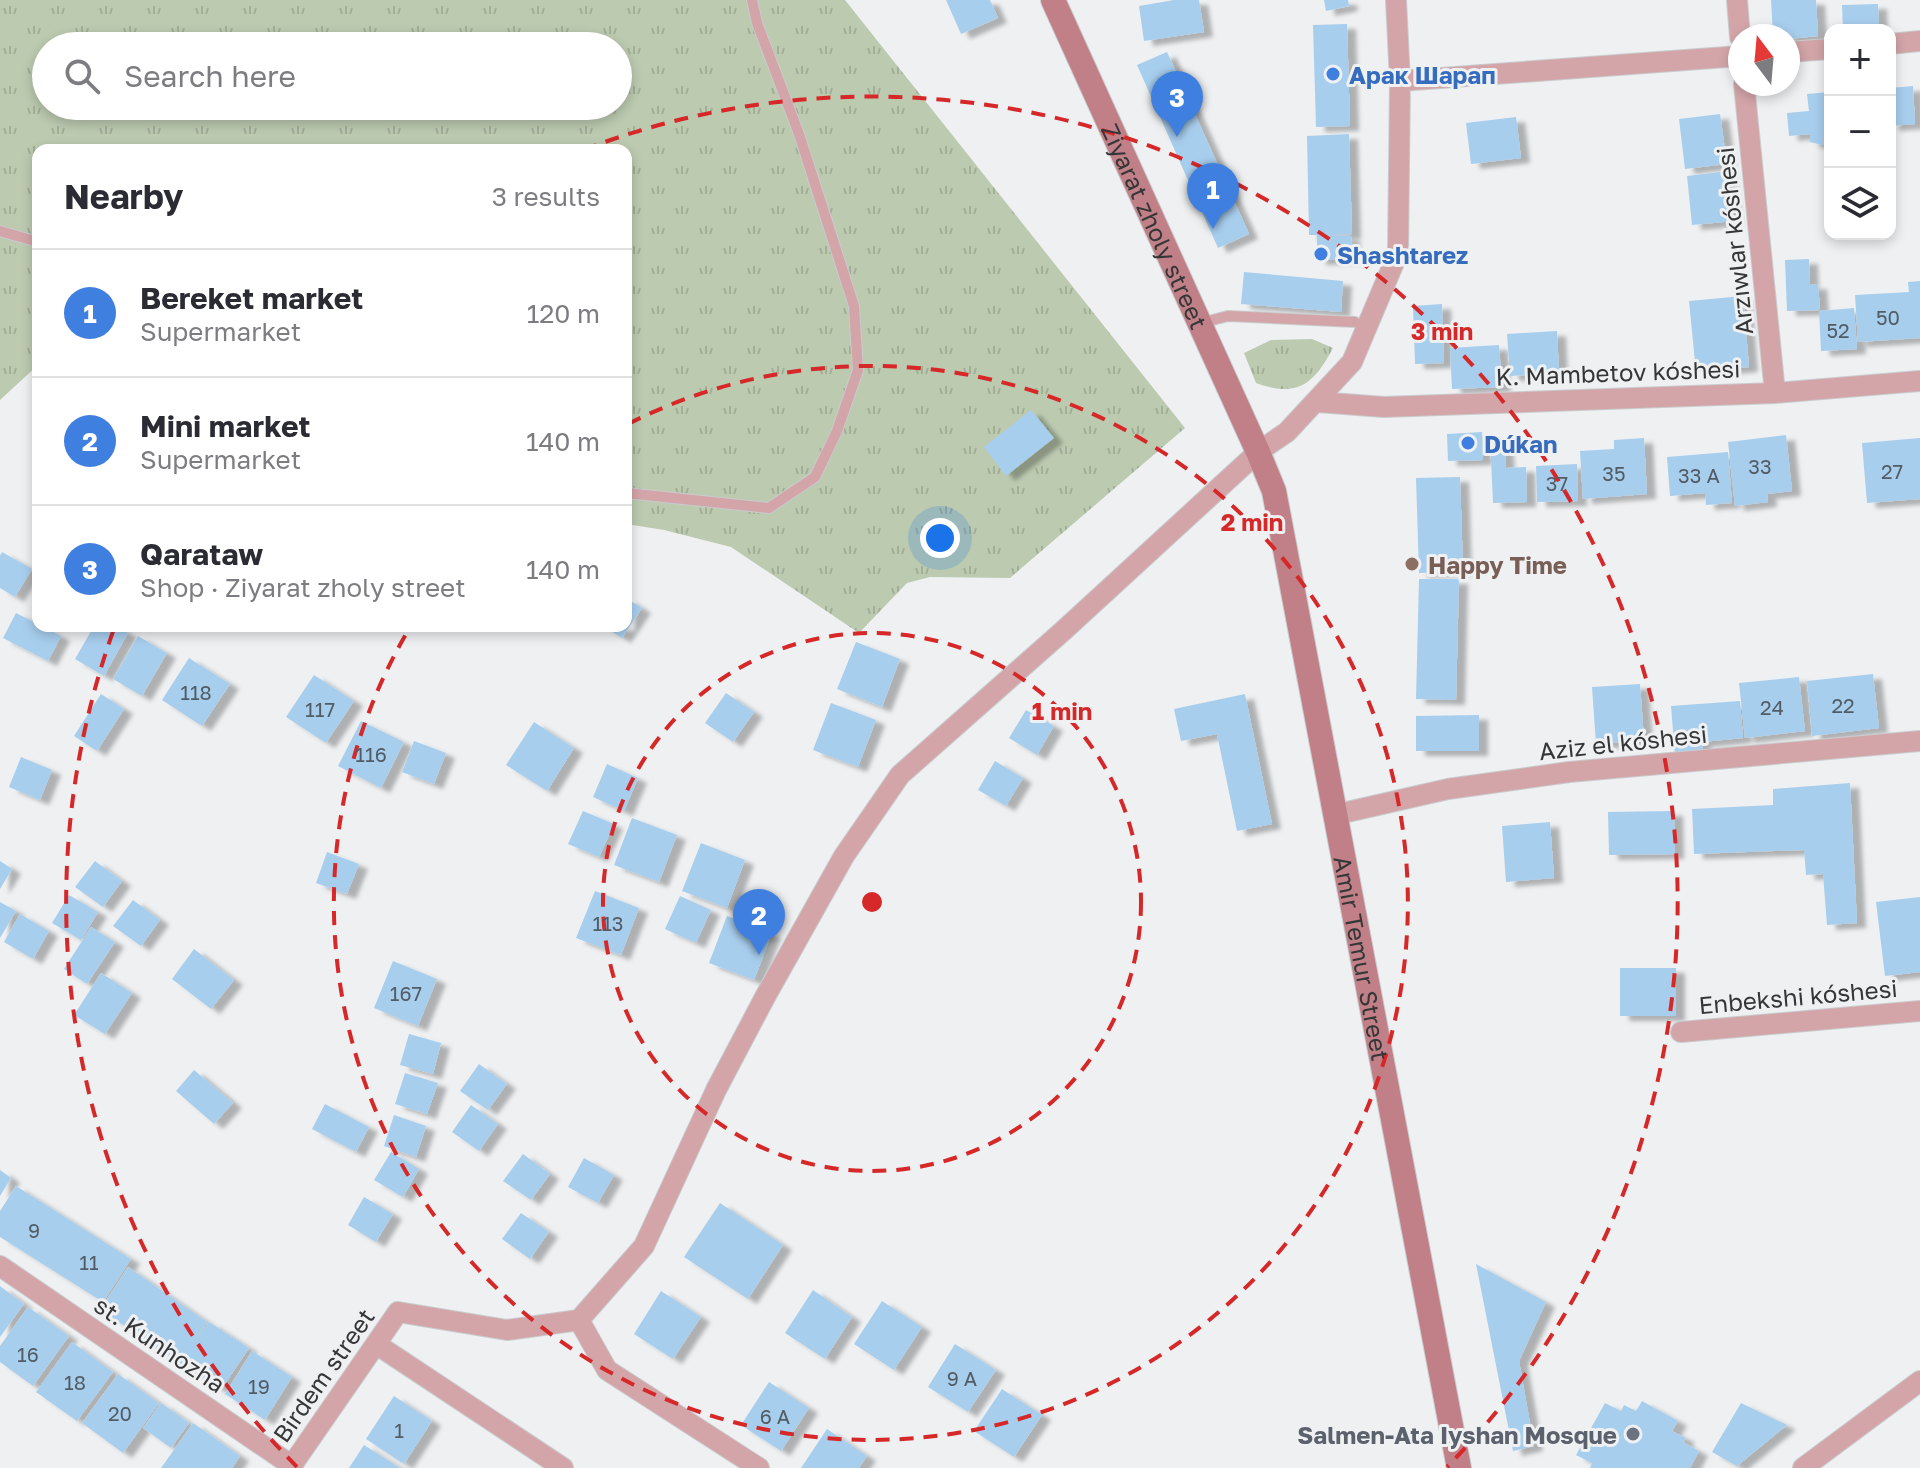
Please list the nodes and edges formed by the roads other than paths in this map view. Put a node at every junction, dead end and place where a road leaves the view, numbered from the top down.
1 (752, 0) edge
2 (1053, 0) edge
3 (1396, 0) edge
4 (1737, 0) edge
5 (1739, 24) edge
6 (1920, 41) edge
7 (1896, 43) edge
8 (1824, 49) edge
9 (1800, 51) edge
10 (1728, 57) edge
11 (1400, 81) junction
12 (1745, 96) edge
13 (0, 231) edge
14 (32, 240) edge
15 (1355, 322) dead end
16 (1199, 323) junction
17 (1920, 381) edge
18 (1775, 393) junction
19 (1318, 402) junction
20 (1258, 452) junction
21 (632, 494) edge
22 (1920, 741) edge
23 (1334, 815) junction
24 (1920, 1011) edge
25 (1681, 1032) dead end
26 (0, 1266) edge
27 (579, 1320) junction
28 (376, 1344) junction
29 (1920, 1381) edge
30 (290, 1467) edge
31 (563, 1468) edge
32 (759, 1468) edge
33 (1459, 1468) edge
34 (1803, 1468) edge

1 - 21 lane
2 - 16 street, Ziyarat zholy street
3 - 11 street
4 - 5 street
6 - 7 street
8 - 9 street
10 - 11 street
11 - 19 street
12 - 18 street, Arzıwlar kóshesi
13 - 14 lane
15 - 16 lane
16 - 20 street, Ziyarat zholy street
17 - 18 street, K. Mambetov kóshesi
18 - 19 street, K. Mambetov kóshesi
19 - 20 street
20 - 23 street, Amir Temur Street
20 - 27 street
22 - 23 street, Aziz el kóshesi
23 - 33 street, Amir Temur Street
24 - 25 street, Enbekshi kóshesi
26 - 30 street, st. Kunhozha
27 - 28 street, Birdem street
27 - 32 street
28 - 30 street, Birdem street
28 - 31 street
29 - 34 street

